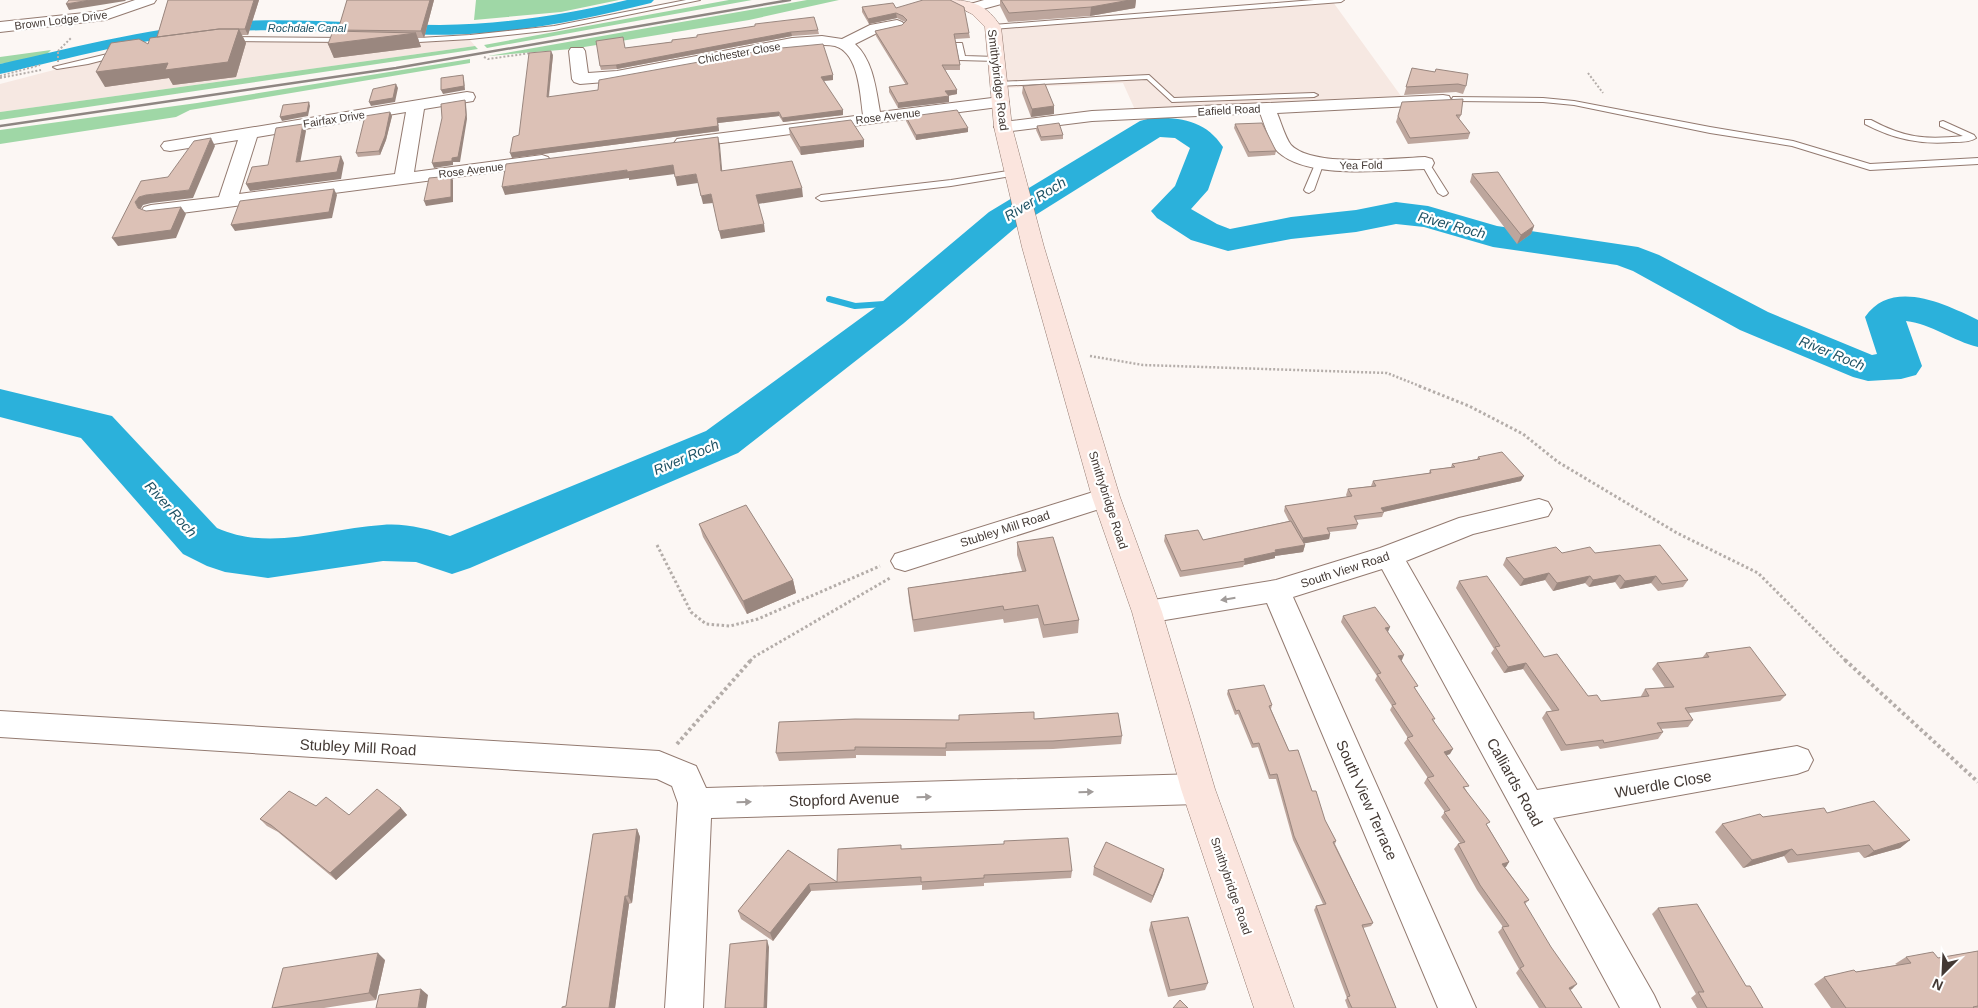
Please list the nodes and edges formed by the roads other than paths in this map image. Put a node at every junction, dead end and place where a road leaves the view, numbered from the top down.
1 (149, 0) edge
2 (697, 0) edge
3 (956, 0) edge
4 (1000, 0) edge
5 (1341, 0) edge
6 (49, 8) dead end
7 (972, 8) junction
8 (42, 22) junction
9 (897, 25) edge
10 (0, 27) edge
11 (993, 28) junction
12 (216, 40) edge
13 (352, 40) edge
14 (390, 41) edge
15 (843, 44) junction
16 (959, 45) dead end
17 (577, 51) dead end
18 (130, 52) edge
19 (996, 59) junction
20 (57, 65) road end
21 (999, 93) junction
22 (1314, 96) dead end
23 (467, 97) dead end
24 (1456, 99) joint
25 (416, 106) junction
26 (1266, 108) junction
27 (872, 118) junction
28 (1868, 122) dead end
29 (1943, 124) dead end
30 (1002, 127) junction
31 (249, 133) junction
32 (1975, 139) edge
33 (667, 145) edge
34 (170, 146) dead end
35 (559, 158) edge
36 (1978, 161) edge
37 (1320, 162) junction
38 (1426, 163) joint
39 (1014, 173) junction
40 (403, 179) junction
41 (1310, 190) dead end
42 (1443, 194) dead end
43 (821, 198) dead end
44 (227, 202) junction
45 (151, 211) edge
46 (1106, 496) junction
47 (1539, 509) dead end
48 (1388, 556) junction
49 (898, 569) road end
50 (1276, 591) junction
51 (1147, 612) junction
52 (0, 724) edge
53 (1797, 760) dead end
54 (1198, 789) junction
55 (695, 803) junction
56 (1529, 808) junction
57 (684, 1008) edge
58 (1274, 1008) edge
59 (1457, 1008) edge
60 (1641, 1008) edge

1 - 8 street, Brown Lodge Drive
2 - 14 lane
3 - 7 street, Smithybridge Road
4 - 7 street
5 - 11 lane
6 - 8 street
7 - 11 street, Smithybridge Road
8 - 10 street, Brown Lodge Drive
9 - 15 street
11 - 19 street, Smithybridge Road
12 - 13 lane
15 - 17 street, Chichester Close
15 - 27 street
16 - 19 lane
18 - 20 lane
19 - 21 street, Smithybridge Road
21 - 22 lane
21 - 27 street, Rose Avenue
21 - 30 street, Smithybridge Road
23 - 25 street, Fairfax Drive
24 - 26 street, Eafield Road
24 - 36 lane
25 - 31 street, Fairfax Drive
25 - 40 street
26 - 30 street, Eafield Road
26 - 37 street, Yea Fold
27 - 33 street, Rose Avenue
28 - 32 lane
29 - 32 lane
30 - 39 street, Smithybridge Road
31 - 34 street, Fairfax Drive
31 - 44 street
35 - 40 street, Rose Avenue
37 - 38 street, Yea Fold
37 - 41 lane
38 - 42 lane
39 - 43 lane
39 - 46 street, Smithybridge Road
40 - 44 street, Rose Avenue
44 - 45 street, Rose Avenue
46 - 49 street, Stubley Mill Road
46 - 51 street, Smithybridge Road
47 - 48 street, South View Road
48 - 50 street, South View Road
48 - 56 street, Calliards Road
50 -> 51 street, South View Road
50 - 59 street, South View Terrace
51 - 54 street, Smithybridge Road
52 - 55 street, Stubley Mill Road
53 - 56 street, Wuerdle Close
55 -> 54 street, Stopford Avenue
54 - 58 street, Smithybridge Road
55 - 57 street
56 - 60 street, Calliards Road

